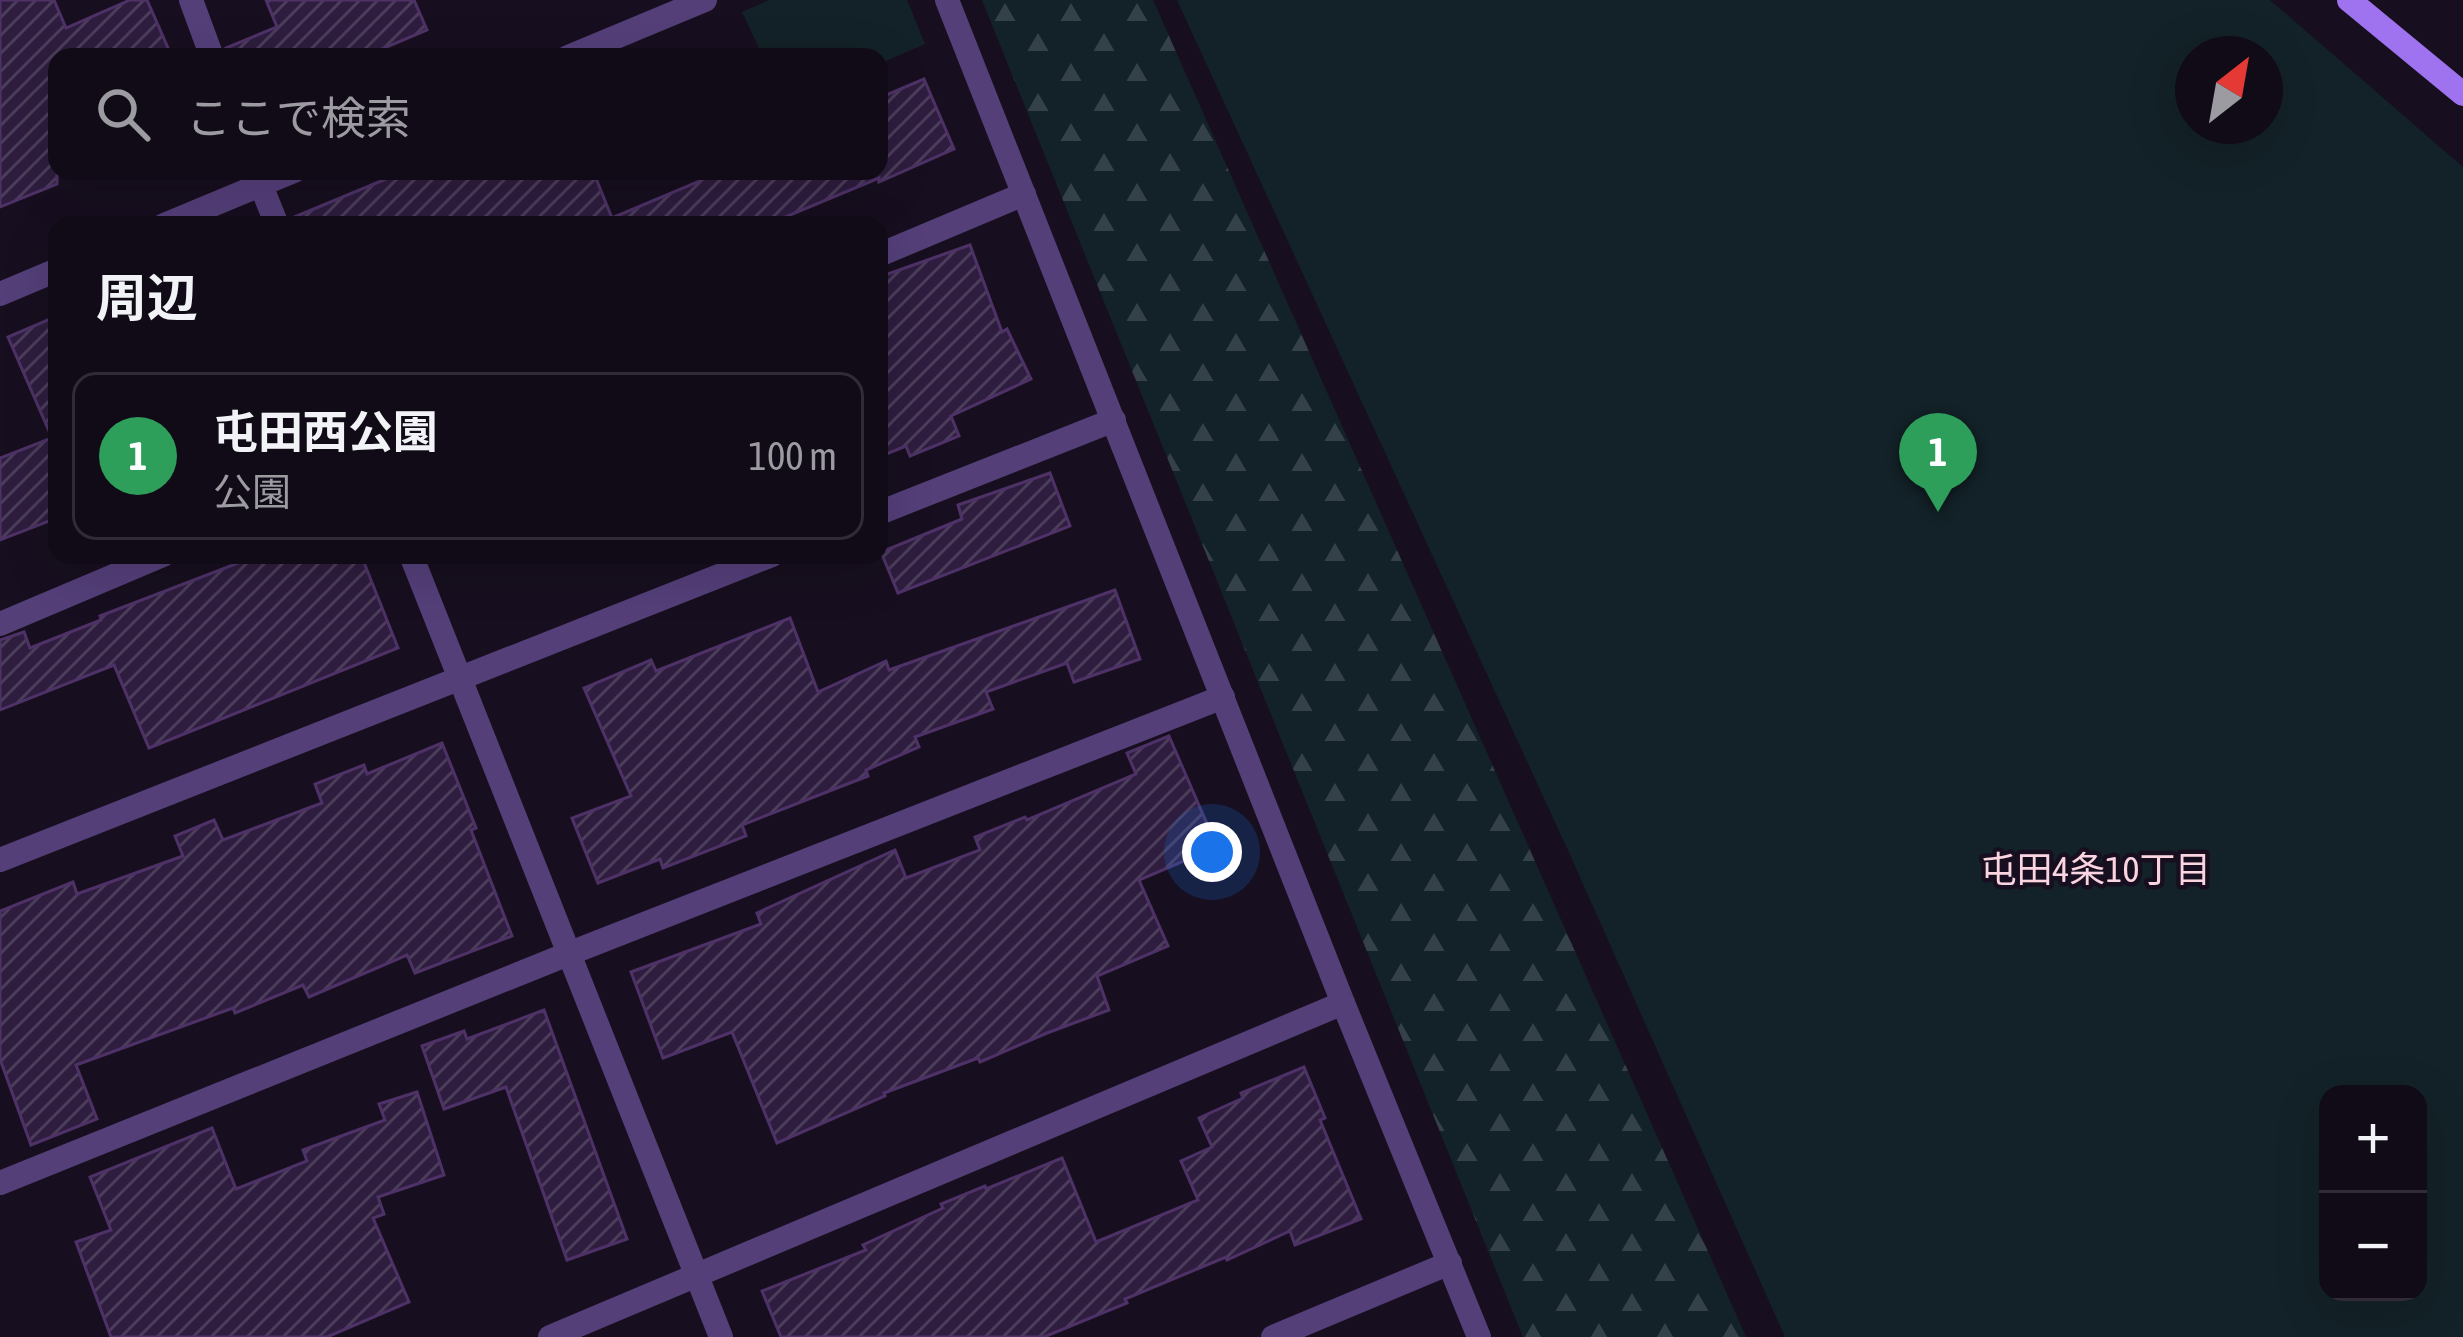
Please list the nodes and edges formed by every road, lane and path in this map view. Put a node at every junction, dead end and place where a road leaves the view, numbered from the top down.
1 (191, 0) edge
2 (705, 0) edge
3 (947, 0) edge
4 (2349, 0) edge
5 (209, 48) edge
6 (590, 48) edge
7 (2463, 94) edge
8 (254, 180) edge
9 (259, 180) edge
10 (1024, 194) junction
11 (182, 216) edge
12 (273, 216) edge
13 (888, 251) edge
14 (48, 274) edge
15 (0, 294) edge
16 (1114, 420) junction
17 (888, 509) edge
18 (142, 564) edge
19 (415, 564) edge
20 (749, 564) edge
21 (0, 624) edge
22 (460, 678) junction
23 (1223, 698) junction
24 (0, 860) edge
25 (568, 954) junction
26 (1343, 1003) junction
27 (0, 1183) edge
28 (1450, 1263) junction
29 (696, 1276) junction
30 (550, 1337) edge
31 (721, 1337) edge
32 (1274, 1337) edge
33 (1479, 1337) edge

1 - 5 street
2 - 6 street
3 - 10 street
4 - 7 street
8 - 11 street
9 - 12 street
10 - 13 street
10 - 16 street
14 - 15 street
16 - 17 street
16 - 23 street
18 - 21 street
19 - 22 street
20 - 22 street
22 - 24 street
22 - 25 street
23 - 25 street
23 - 26 street
25 - 27 street
25 - 29 street
26 - 28 street
26 - 29 street
28 - 32 street
28 - 33 street
29 - 30 street
29 - 31 street

